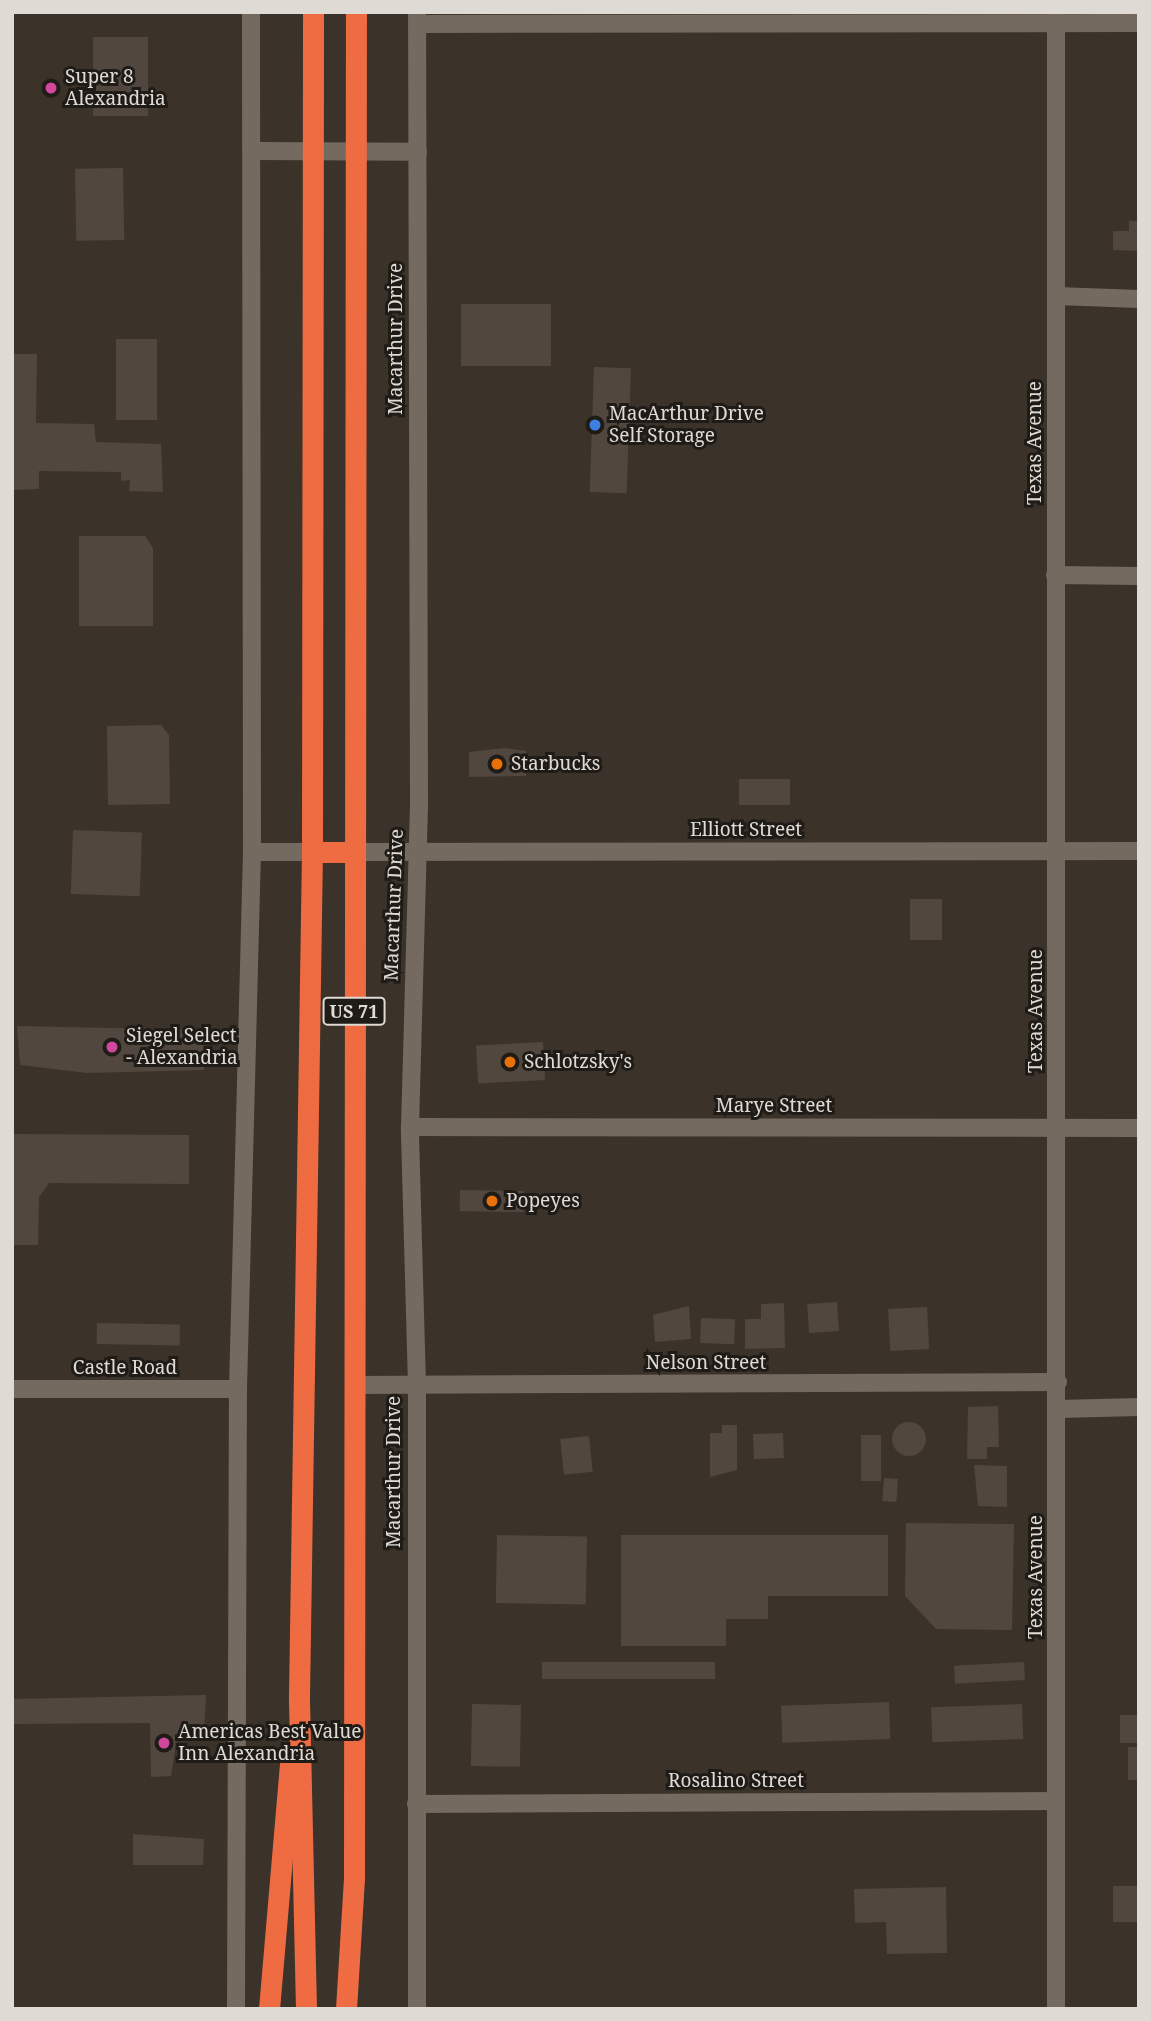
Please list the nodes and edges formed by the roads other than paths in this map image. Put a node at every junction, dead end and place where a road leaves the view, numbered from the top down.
1 (251, 12) edge
2 (313, 12) edge
3 (356, 12) edge
4 (1056, 16) edge
5 (417, 18) edge
6 (1139, 23) edge
7 (252, 151) junction
8 (313, 152) junction
9 (356, 152) junction
10 (418, 152) junction
11 (1057, 296) junction
12 (1139, 299) edge
13 (1055, 575) junction
14 (1139, 576) edge
15 (1056, 850) junction
16 (1139, 851) edge
17 (252, 852) junction
18 (312, 852) junction
19 (354, 852) junction
20 (418, 852) junction
21 (410, 1127) junction
22 (1057, 1127) junction
23 (1139, 1128) edge
24 (1058, 1382) junction
25 (354, 1385) junction
26 (417, 1385) junction
27 (12, 1389) edge
28 (238, 1389) junction
29 (1139, 1407) edge
30 (1058, 1409) junction
31 (299, 1697) junction
32 (1056, 1801) junction
33 (416, 1804) junction
34 (354, 1878) junction
35 (236, 2009) edge
36 (269, 2009) edge
37 (306, 2009) edge
38 (346, 2009) edge
39 (361, 2009) edge
40 (417, 2009) edge
41 (1056, 2009) edge

1 - 7 street
2 - 8 highway, US 71
3 - 9 highway, Macarthur Drive / US 71
4 - 5 street
4 - 6 street
4 - 11 street, Texas Avenue
5 - 10 street, Macarthur Drive
7 - 8 street
7 - 17 street
8 - 9 street
8 - 18 highway, US 71
9 - 10 street
9 - 19 highway, Macarthur Drive / US 71
10 - 20 street, Macarthur Drive
11 - 12 street
11 - 13 street, Texas Avenue
13 - 14 street
13 - 15 street, Texas Avenue
15 - 16 street, Elliott Street
15 - 20 street, Elliott Street
15 - 22 street, Texas Avenue
17 - 18 street
17 - 28 street
18 - 19 highway
18 - 31 highway, US 71
19 - 20 street, Elliott Street
19 - 25 highway, Macarthur Drive / US 71
20 - 21 street, Macarthur Drive
21 - 22 street, Marye Street
21 - 26 street, Macarthur Drive
22 - 23 street, Marye Street
22 - 24 street, Texas Avenue
24 - 26 street, Nelson Street
24 - 30 street, Texas Avenue
25 - 26 street, Nelson Street
25 - 34 highway, Macarthur Drive / US 71
26 - 33 street, Macarthur Drive
27 - 28 street, Castle Road
28 - 35 street
29 - 30 street
30 - 32 street, Texas Avenue
31 - 36 highway
31 - 37 highway, US 71
32 - 33 street, Rosalino Street
32 - 41 street, Texas Avenue
33 - 40 street, Macarthur Drive
34 - 38 highway, Macarthur Drive / US 71
34 - 39 highway

